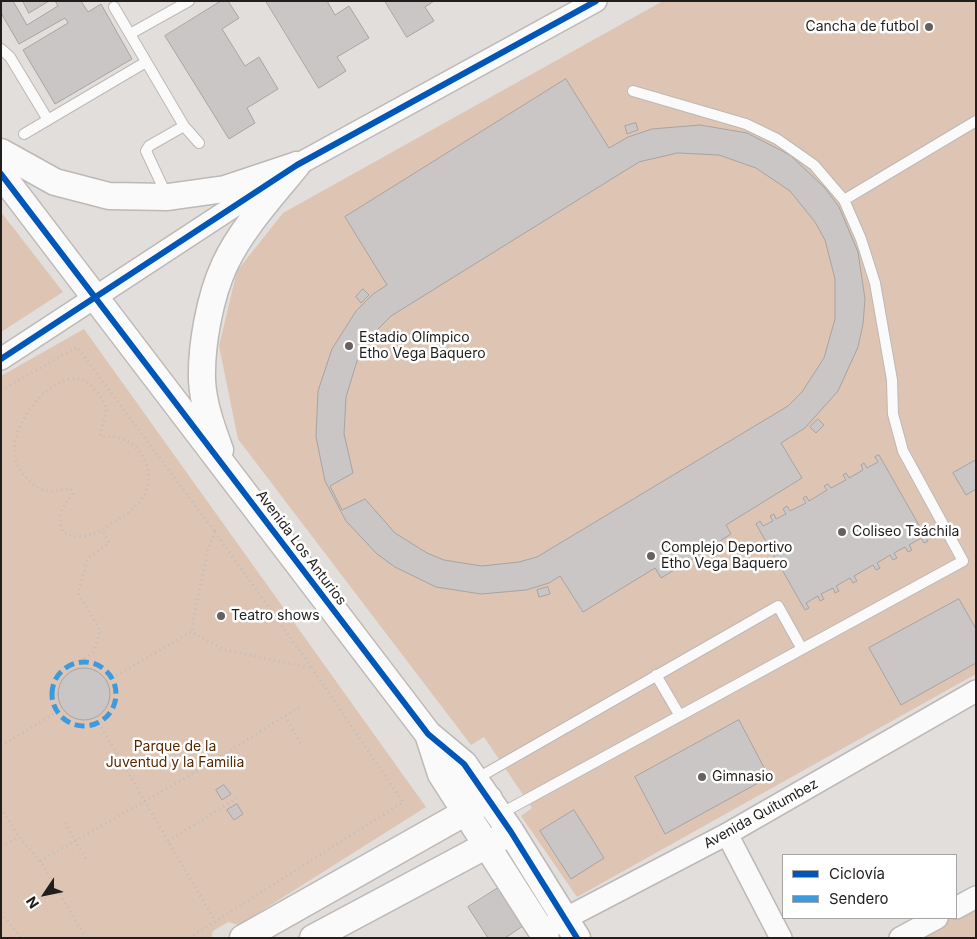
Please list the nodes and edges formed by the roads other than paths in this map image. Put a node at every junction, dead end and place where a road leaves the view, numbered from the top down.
1 (190, 1) edge
2 (596, 1) edge
3 (114, 7) dead end
4 (130, 34) junction
5 (1, 49) edge
6 (146, 62) junction
7 (633, 91) dead end
8 (48, 120) junction
9 (976, 121) edge
10 (184, 126) junction
11 (24, 134) dead end
12 (199, 143) dead end
13 (1, 152) edge
14 (297, 164) junction
15 (1, 174) edge
16 (168, 197) junction
17 (844, 200) junction
18 (96, 298) junction
19 (1, 359) edge
20 (228, 474) junction
21 (802, 649) junction
22 (656, 675) junction
23 (976, 691) edge
24 (680, 716) junction
25 (428, 734) junction
26 (494, 806) junction
27 (465, 812) junction
28 (727, 834) junction
29 (486, 844) junction
30 (330, 888) junction
31 (976, 897) edge
32 (957, 907) edge
33 (935, 919) edge
34 (347, 920) junction
35 (572, 928) edge
36 (544, 934) edge
37 (243, 938) edge
38 (314, 938) edge
39 (781, 938) edge
40 (900, 938) edge

1 - 4 lane
2 - 14 street
3 - 4 lane
4 - 6 lane
5 - 8 lane
6 - 8 lane
6 - 10 lane
7 - 17 lane
8 - 11 lane
9 - 17 lane
10 - 12 lane
10 - 16 lane
13 - 16 street
14 - 16 street
14 - 18 street
14 - 20 street
15 - 18 street, Avenida Los Anturios
17 - 21 lane
18 - 19 street
18 - 20 street, Avenida Los Anturios
20 - 25 street, Avenida Los Anturios
21 - 22 lane
21 - 24 lane
22 - 24 lane
22 - 26 lane
23 - 28 street, Avenida Quitumbez
24 - 26 lane
25 - 26 street, Avenida Los Anturios
25 - 27 street, Avenida Los Anturios
26 - 27 street
26 - 29 street
26 - 35 street, Avenida Los Anturios
27 - 29 street, Avenida Los Anturios
27 - 30 street
28 - 35 street, Avenida Quitumbez
28 - 39 street
29 - 34 street
29 - 36 street, Avenida Los Anturios
30 - 34 street
30 - 37 street
31 - 32 street
33 - 40 street
34 - 38 street
35 - 36 street, Avenida Quitumbez

